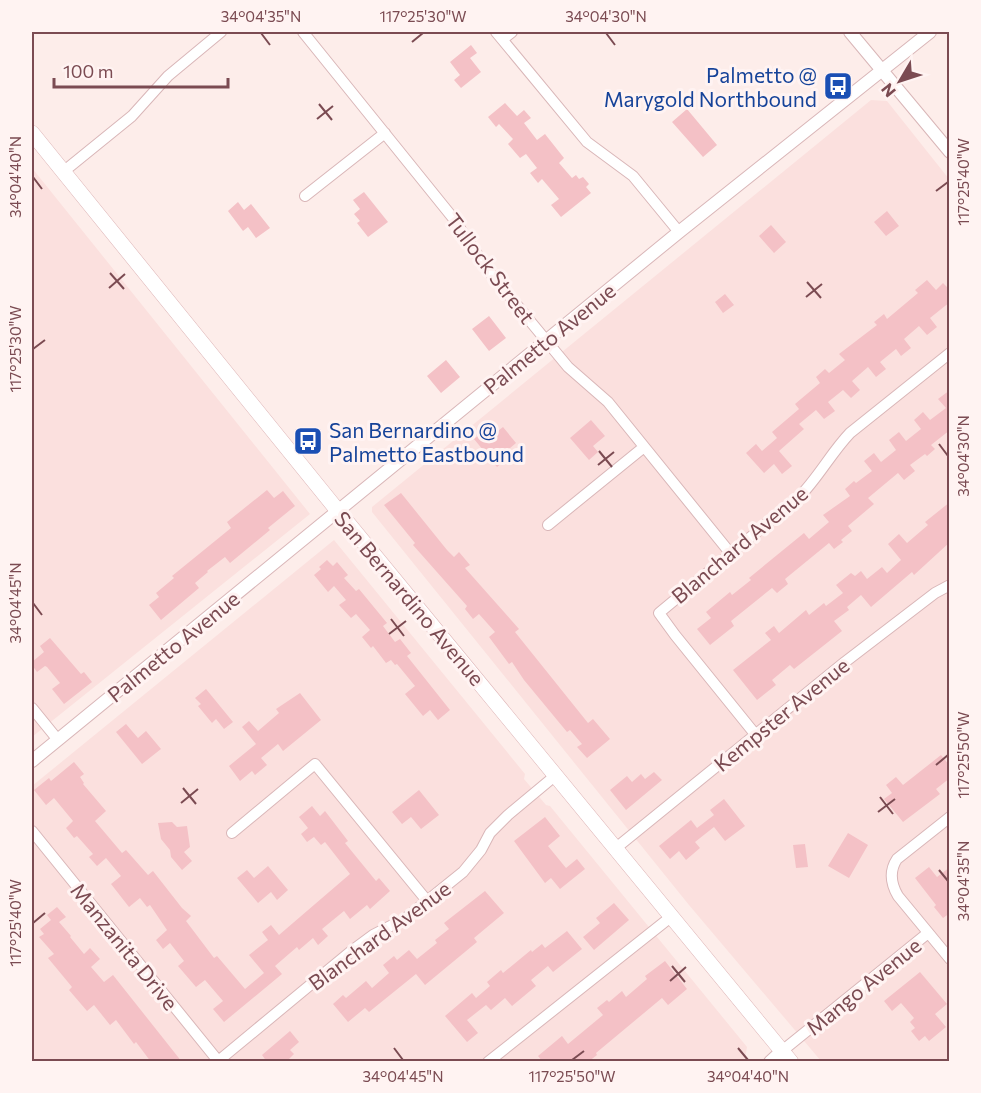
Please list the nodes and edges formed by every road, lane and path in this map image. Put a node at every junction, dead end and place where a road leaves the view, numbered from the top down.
1 (221, 32) edge
2 (303, 32) edge
3 (512, 32) edge
4 (850, 32) edge
5 (930, 32) edge
6 (500, 35) edge
7 (881, 70) junction
8 (32, 133) edge
9 (385, 133) junction
10 (950, 152) edge
11 (63, 172) junction
12 (305, 196) dead end
13 (679, 232) junction
14 (546, 341) junction
15 (950, 353) edge
16 (644, 447) junction
17 (338, 511) junction
18 (548, 525) dead end
19 (731, 554) junction
20 (950, 585) edge
21 (32, 708) edge
22 (755, 734) junction
23 (58, 740) junction
24 (32, 761) edge
25 (556, 775) junction
26 (950, 817) edge
27 (32, 831) edge
28 (232, 833) dead end
29 (616, 848) junction
30 (428, 902) junction
31 (672, 916) junction
32 (928, 933) junction
33 (950, 959) edge
34 (787, 1056) edge
35 (218, 1061) edge
36 (488, 1062) edge
37 (770, 1062) edge

1 - 11 street
2 - 9 street, Tullock Street
3 - 6 street
4 - 7 street
5 - 7 street, Palmetto Avenue
6 - 13 street
7 - 10 street
7 - 13 street, Palmetto Avenue
8 - 11 main road, San Bernardino Avenue
9 - 12 street
9 - 14 street, Tullock Street
11 - 17 main road, San Bernardino Avenue
13 - 14 street, Palmetto Avenue
14 - 16 street, Tullock Street
14 - 17 street, Palmetto Avenue
15 - 19 street, Blanchard Avenue
16 - 18 street
16 - 19 street, Tullock Street
17 - 23 street, Palmetto Avenue
17 - 25 main road, San Bernardino Avenue
19 - 22 street, Blanchard Avenue
20 - 22 street, Kempster Avenue
21 - 23 street
22 - 29 street, Kempster Avenue
23 - 24 street, Palmetto Avenue
25 - 29 main road, San Bernardino Avenue
25 - 30 street, Blanchard Avenue
26 - 32 street
27 - 35 street, Manzanita Drive
28 - 30 street
29 - 31 main road, San Bernardino Avenue
30 - 35 street, Blanchard Avenue
31 - 34 main road, San Bernardino Avenue
31 - 36 street
32 - 33 street
32 - 34 street, Mango Avenue
34 - 37 street, Mango Avenue

